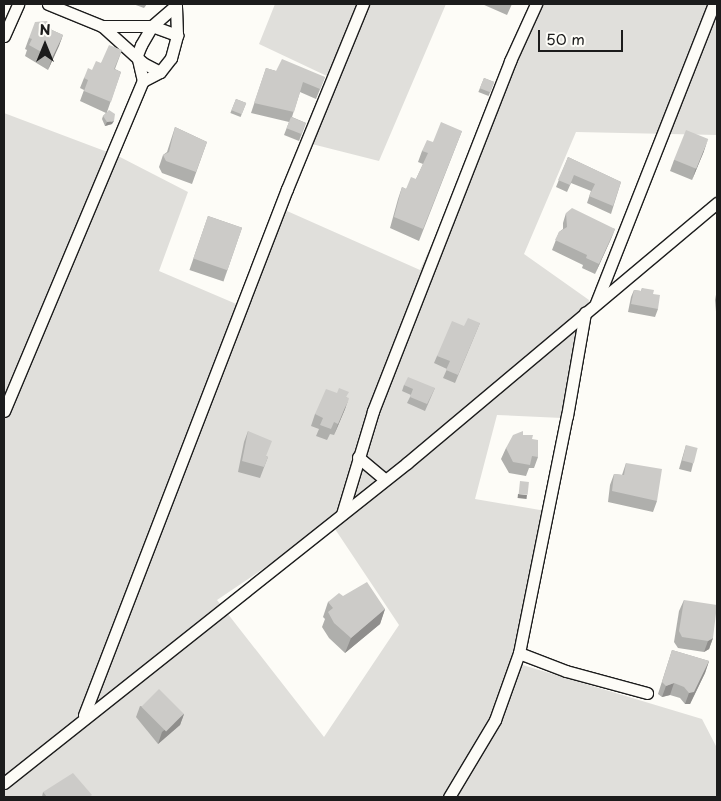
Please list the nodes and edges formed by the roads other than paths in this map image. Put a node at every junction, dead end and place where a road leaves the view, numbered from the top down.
1 (18, 4) edge
2 (48, 4) edge
3 (363, 4) edge
4 (536, 4) edge
5 (714, 4) edge
6 (175, 5) edge
7 (102, 26) junction
8 (152, 26) junction
9 (177, 35) junction
10 (4, 36) edge
11 (137, 55) junction
12 (160, 72) junction
13 (143, 81) junction
14 (717, 203) edge
15 (596, 305) junction
16 (585, 313) junction
17 (4, 411) edge
18 (358, 457) junction
19 (385, 480) junction
20 (342, 514) junction
21 (519, 653) junction
22 (647, 693) dead end
23 (84, 717) junction
24 (4, 783) edge
25 (449, 797) edge

1 - 10 street
2 - 7 street
3 - 23 street
4 - 18 street
5 - 15 street
6 - 8 street
6 - 9 street
7 - 8 street
7 - 11 street
8 - 9 street
8 - 11 street
9 - 12 street
11 - 12 street
11 - 13 street
12 - 13 street
13 - 17 street
14 - 15 street
15 - 16 street
16 - 19 street
16 - 21 street
18 - 19 street
18 - 20 street
19 - 20 street
20 - 23 street
21 - 22 street
21 - 25 street
23 - 24 street

